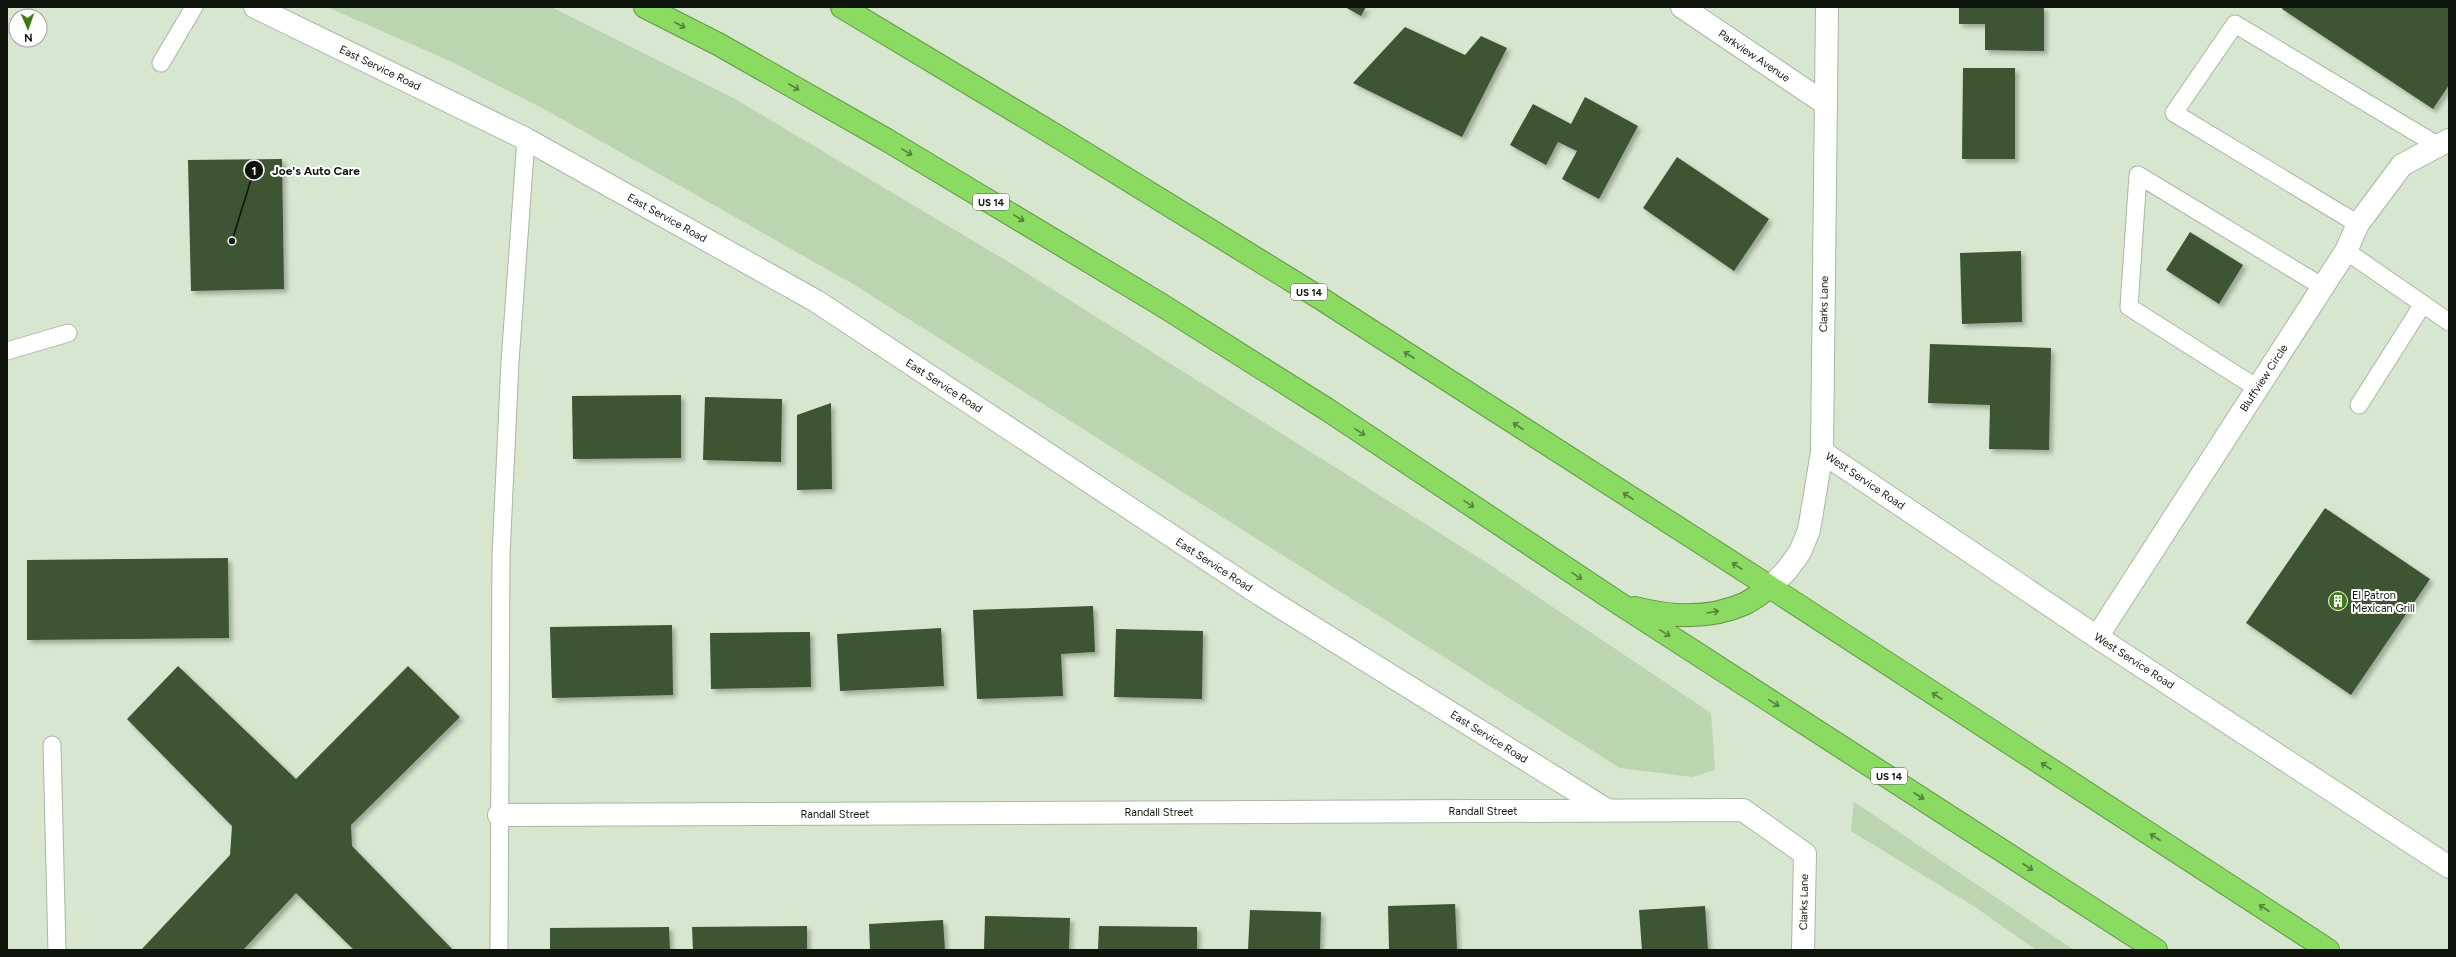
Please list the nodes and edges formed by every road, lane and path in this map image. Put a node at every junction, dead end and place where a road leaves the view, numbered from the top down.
1 (194, 7) edge
2 (255, 7) edge
3 (645, 7) edge
4 (842, 7) edge
5 (1682, 7) edge
6 (1827, 7) edge
7 (161, 63) dead end
8 (1826, 104) junction
9 (526, 139) junction
10 (2443, 142) edge
11 (2358, 224) junction
12 (2346, 251) junction
13 (2323, 287) junction
14 (2423, 304) junction
15 (2449, 322) edge
16 (68, 333) dead end
17 (7, 351) edge
18 (2258, 388) junction
19 (2359, 405) dead end
20 (1822, 452) junction
21 (1770, 587) junction
22 (1620, 604) junction
23 (2097, 637) junction
24 (52, 745) dead end
25 (1608, 810) junction
26 (498, 816) junction
27 (1805, 854) joint
28 (2449, 867) edge
29 (57, 950) edge
30 (499, 950) edge
31 (1803, 950) edge
32 (2156, 950) edge
33 (2328, 950) edge

1 - 7 lane
2 - 9 street, East Service Road
3 -> 22 highway, US 14
21 -> 4 highway, US 14
5 - 8 street, Parkview Avenue
6 - 8 street, Clarks Lane
8 - 20 street, Clarks Lane
9 - 25 street, East Service Road
9 - 26 lane
10 - 11 street, Bluffview Circle
10 - 11 lane
11 - 12 street, Bluffview Circle
12 - 13 street, Bluffview Circle
12 - 14 lane
13 - 18 street, Bluffview Circle
13 - 18 lane
14 - 15 lane
14 - 19 lane
16 - 17 lane
18 - 23 street, Bluffview Circle
20 - 21 street, Clarks Lane
20 - 23 street, West Service Road
22 -> 21 highway
33 -> 21 highway, US 14
22 -> 32 highway, US 14
23 - 28 street, West Service Road
24 - 29 lane
25 - 26 street, Randall Street
25 - 27 street, Randall Street
26 - 30 lane
27 - 31 street, Clarks Lane

